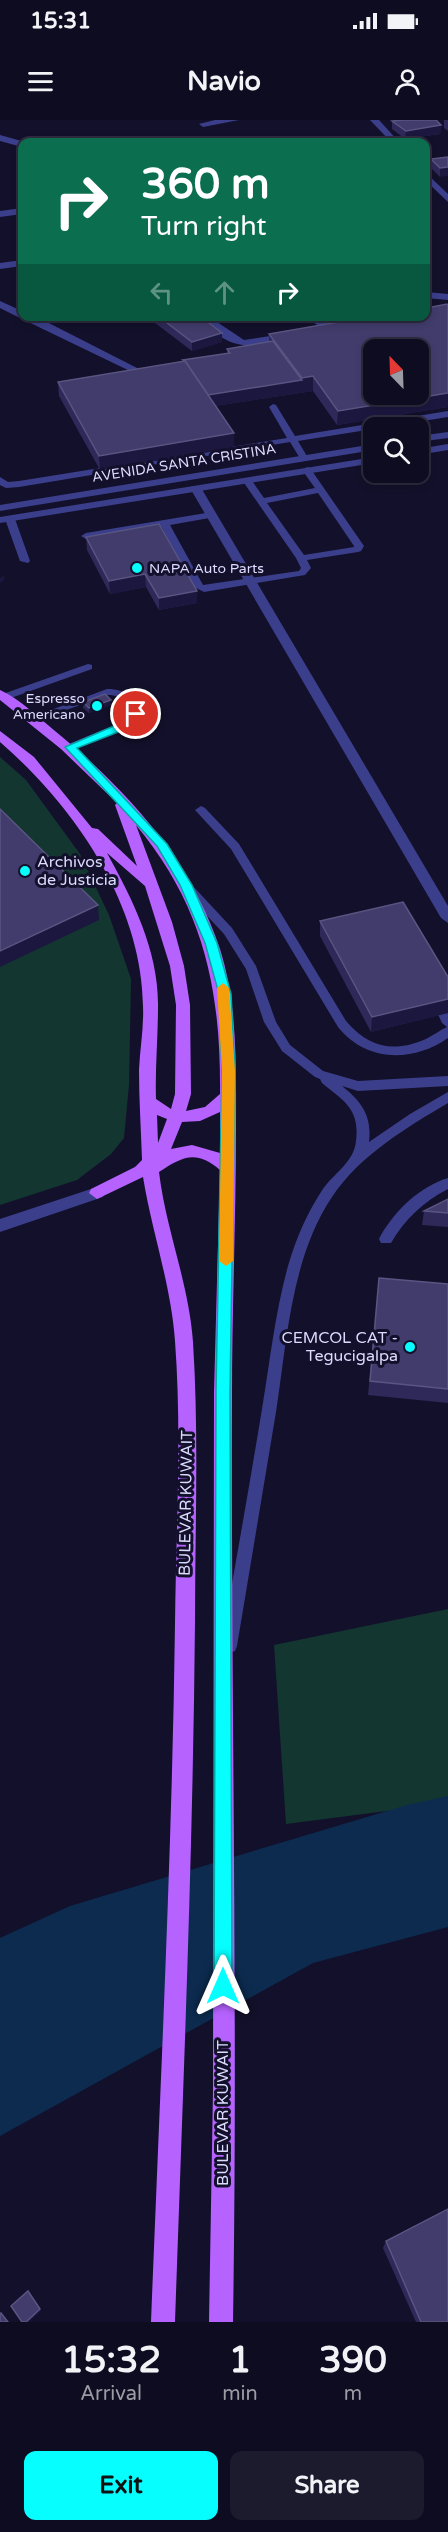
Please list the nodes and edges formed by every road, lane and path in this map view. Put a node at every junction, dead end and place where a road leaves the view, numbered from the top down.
1 (235, 120) edge
2 (374, 120) edge
3 (203, 124) dead end
4 (0, 138) edge
5 (391, 138) edge
6 (18, 143) edge
7 (431, 186) edge
8 (448, 199) edge
9 (18, 212) edge
10 (0, 214) edge
11 (18, 264) edge
12 (0, 266) edge
13 (430, 295) edge
14 (448, 297) edge
15 (0, 304) edge
16 (18, 313) edge
17 (34, 321) edge
18 (207, 321) edge
19 (315, 321) edge
20 (136, 370) edge
21 (273, 407) dead end
22 (448, 414) edge
23 (448, 435) edge
24 (292, 438) junction
25 (429, 438) edge
26 (448, 447) edge
27 (363, 449) edge
28 (429, 450) edge
29 (304, 458) junction
30 (363, 462) edge
31 (307, 470) junction
32 (0, 480) edge
33 (247, 480) junction
34 (196, 488) junction
35 (321, 490) junction
36 (262, 501) junction
37 (0, 508) edge
38 (212, 515) junction
39 (5, 520) edge
40 (164, 523) junction
41 (86, 536) edge
42 (301, 558) junction
43 (25, 561) dead end
44 (253, 582) junction
45 (87, 667) dead end
46 (2, 696) edge
47 (32, 718) junction
48 (0, 735) edge
49 (70, 747) junction
50 (119, 796) junction
51 (201, 810) dead end
52 (83, 823) junction
53 (186, 885) junction
54 (150, 886) junction
55 (448, 918) edge
56 (448, 991) edge
57 (448, 1023) edge
58 (448, 1031) edge
59 (319, 1074) junction
60 (448, 1081) edge
61 (228, 1096) junction
62 (448, 1097) edge
63 (148, 1101) junction
64 (360, 1157) junction
65 (228, 1168) junction
66 (151, 1174) junction
67 (448, 1183) edge
68 (97, 1193) joint
69 (0, 1226) edge
70 (386, 1239) dead end
71 (224, 1678) junction
72 (163, 2310) edge
73 (221, 2322) edge

1 - 3 street
2 - 5 street
4 - 6 street
7 - 8 street
9 - 10 street
11 - 12 street
13 - 14 street
15 - 16 street
17 - 20 street
18 - 19 street
21 - 24 lane
22 - 24 lane
23 - 25 street
24 - 29 lane
24 - 32 lane
26 - 28 street
27 - 29 street, AVENIDA SANTA CRISTINA
29 - 37 street, AVENIDA SANTA CRISTINA
30 - 31 street, AVENIDA SANTA CRISTINA
31 - 33 street, AVENIDA SANTA CRISTINA
31 - 35 lane
33 - 34 street, AVENIDA SANTA CRISTINA
33 - 36 lane
34 - 38 street
34 - 39 street, AVENIDA SANTA CRISTINA
35 - 36 lane
35 - 42 lane
36 - 42 lane
38 - 40 lane
38 - 44 street
39 - 43 lane
40 - 41 lane
40 - 44 lane
42 - 44 lane
44 - 55 street
45 - 46 lane
46 - 47 main road, BULEVAR KUWAIT
47 - 49 main road, BULEVAR KUWAIT
47 - 49 lane
48 - 52 main road, BULEVAR KUWAIT
49 - 50 main road, BULEVAR KUWAIT
50 - 53 main road, BULEVAR KUWAIT
50 - 54 main road
51 - 58 lane
52 - 54 main road
52 - 63 main road, BULEVAR KUWAIT
53 - 59 lane
53 - 61 main road, BULEVAR KUWAIT
54 - 68 main road
56 - 57 lane
59 - 60 lane
59 - 64 lane
61 - 63 main road
61 - 65 main road, BULEVAR KUWAIT
62 - 64 lane
63 - 66 main road, BULEVAR KUWAIT
64 - 71 lane
65 - 66 main road
65 - 71 main road, BULEVAR KUWAIT
66 - 72 main road, BULEVAR KUWAIT
67 - 70 lane
68 - 69 street
71 - 73 main road, BULEVAR KUWAIT

